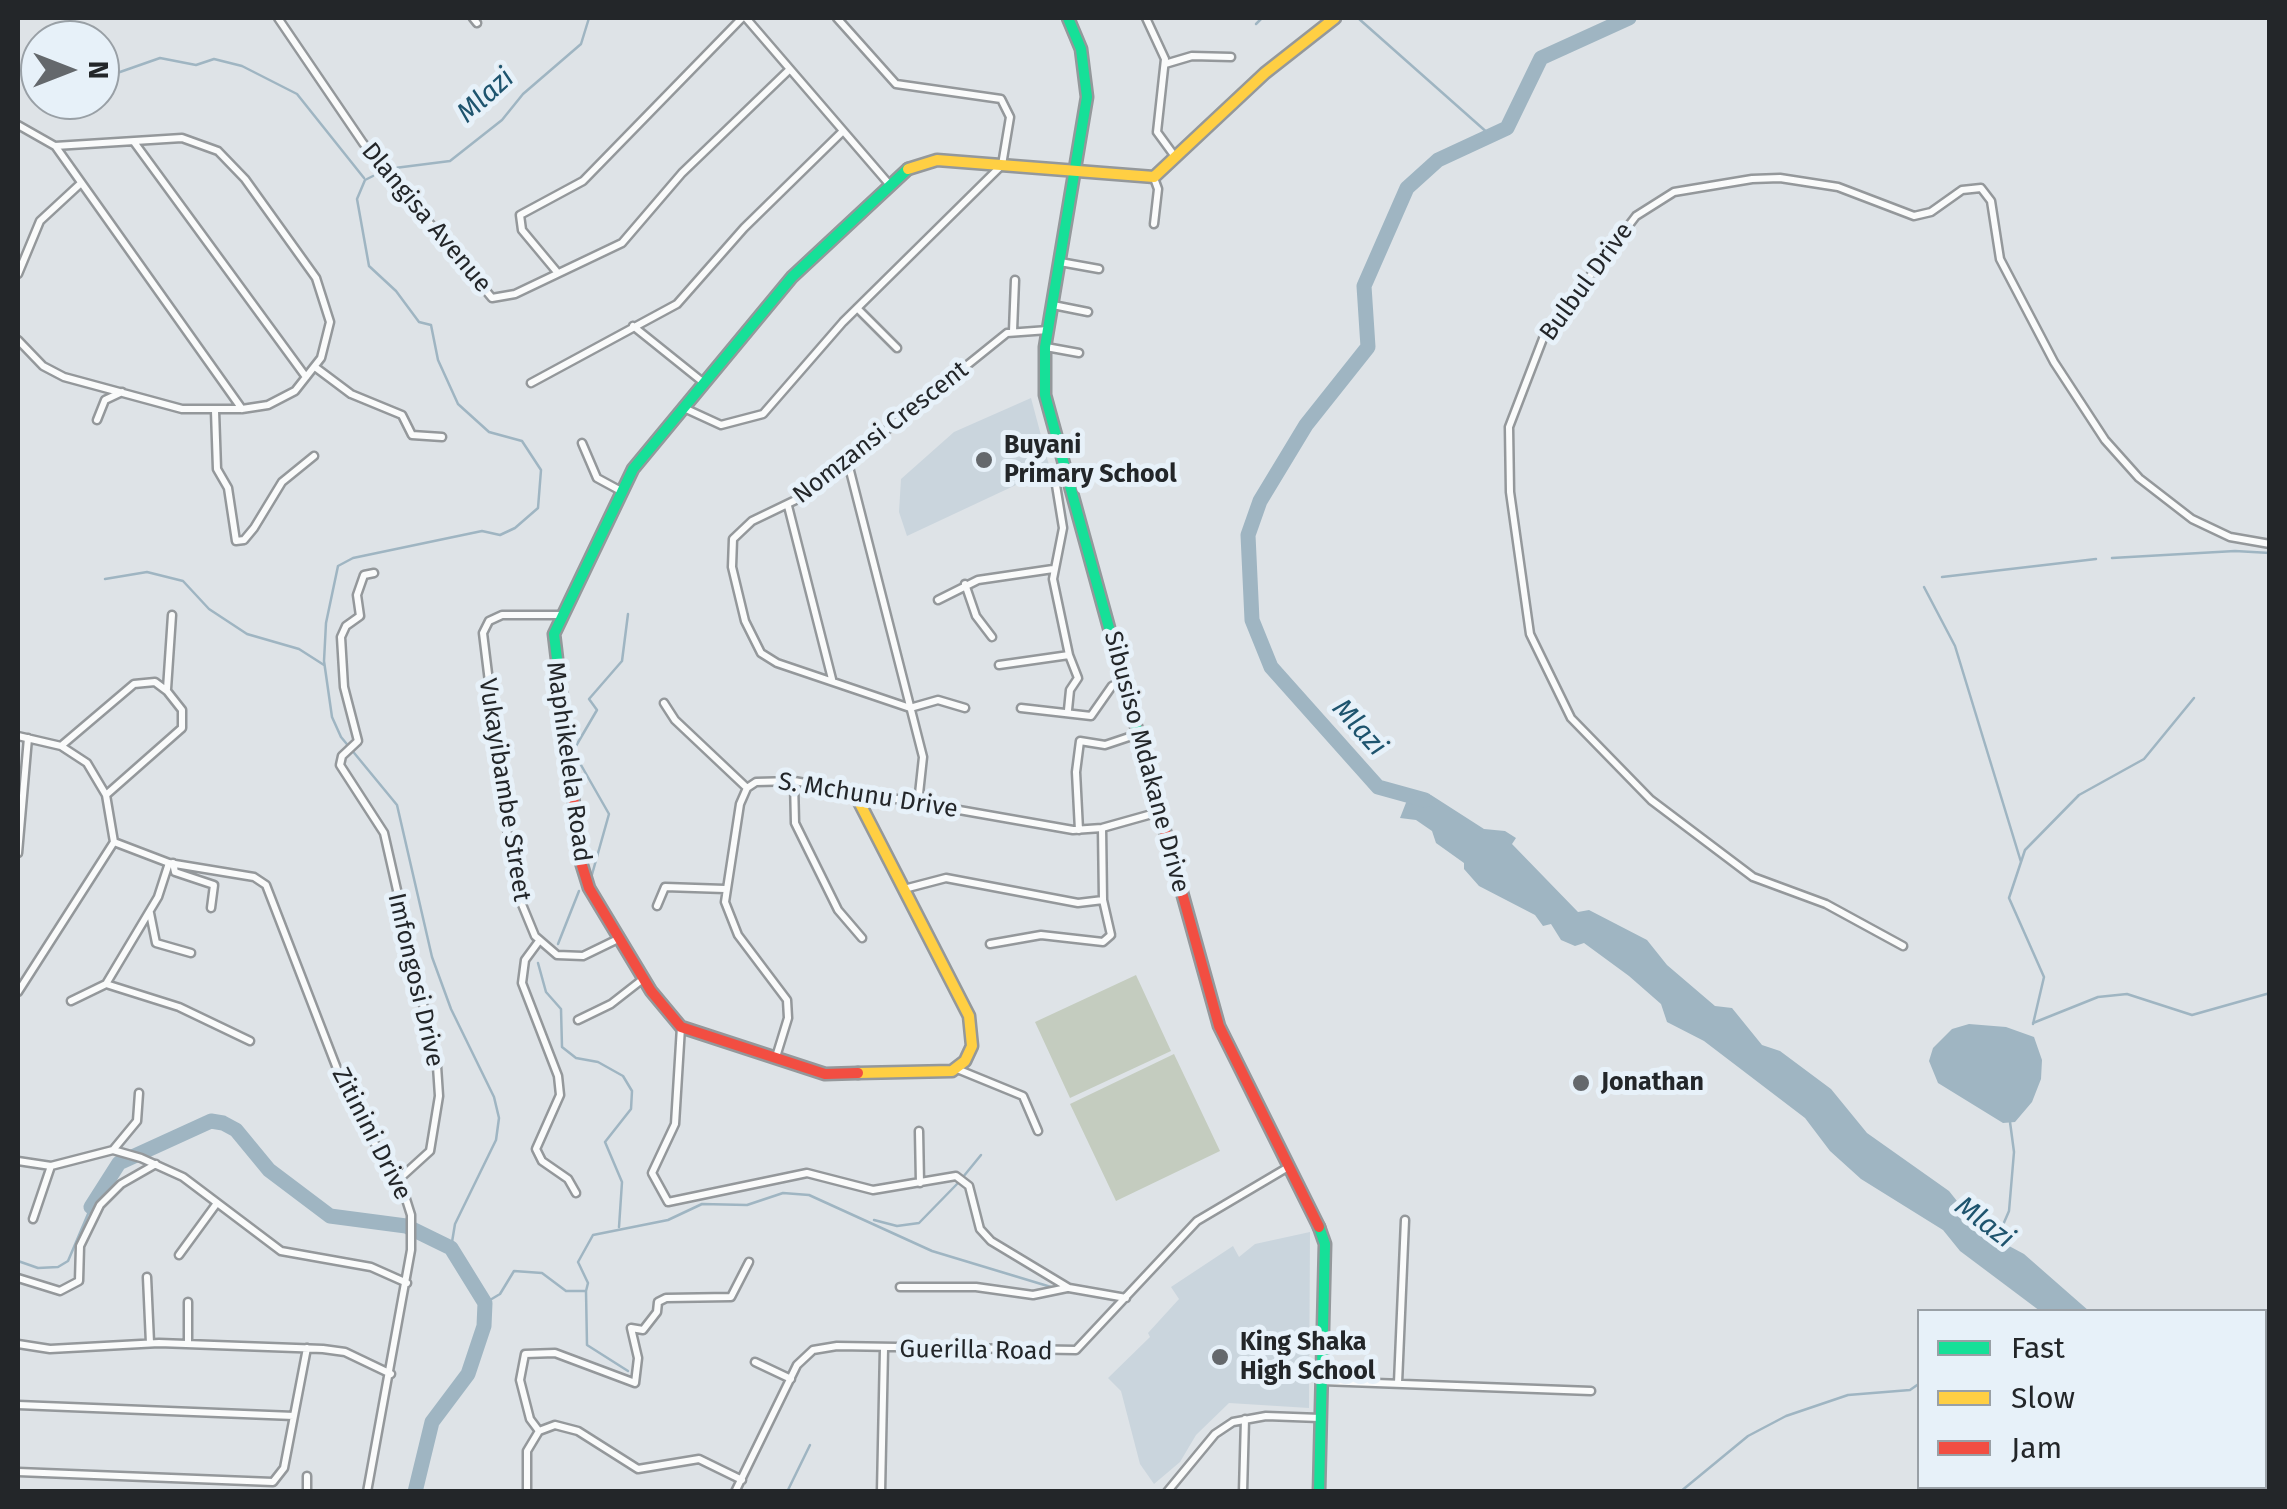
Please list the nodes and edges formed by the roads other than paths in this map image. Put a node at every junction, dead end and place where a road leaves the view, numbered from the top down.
1 (278, 18) edge
2 (744, 18) edge
3 (837, 18) edge
4 (1068, 18) edge
5 (1146, 18) edge
6 (1336, 18) edge
7 (1231, 57) dead end
8 (1165, 64) junction
9 (790, 68) junction
10 (18, 126) edge
11 (843, 131) junction
12 (133, 142) junction
13 (55, 146) junction
14 (1177, 159) junction
15 (1002, 165) junction
16 (1075, 172) junction
17 (1154, 177) junction
18 (80, 184) junction
19 (889, 184) junction
20 (1154, 224) dead end
21 (21, 247) edge
22 (1059, 262) junction
23 (1099, 269) dead end
24 (556, 272) junction
25 (18, 274) edge
26 (1015, 280) dead end
27 (1052, 304) junction
28 (858, 308) junction
29 (1088, 312) dead end
30 (633, 326) junction
31 (1048, 330) junction
32 (1013, 331) junction
33 (18, 340) edge
34 (1045, 347) junction
35 (897, 348) dead end
36 (1079, 353) dead end
37 (315, 367) junction
38 (306, 377) junction
39 (531, 383) dead end
40 (704, 383) junction
41 (124, 392) junction
42 (684, 408) junction
43 (242, 409) junction
44 (215, 410) junction
45 (98, 420) dead end
46 (442, 437) dead end
47 (582, 443) dead end
48 (314, 456) dead end
49 (848, 463) junction
50 (1064, 468) junction
51 (621, 492) junction
52 (788, 506) junction
53 (2270, 544) edge
54 (1053, 569) junction
55 (374, 574) dead end
56 (965, 584) junction
57 (938, 600) dead end
58 (172, 615) dead end
59 (560, 615) junction
60 (992, 638) dead end
61 (1069, 655) junction
62 (998, 665) dead end
63 (832, 679) junction
64 (1124, 679) junction
65 (167, 690) junction
66 (664, 703) dead end
67 (910, 708) junction
68 (964, 708) dead end
69 (1020, 708) dead end
70 (1068, 710) junction
71 (1139, 733) junction
72 (18, 736) edge
73 (28, 738) junction
74 (61, 746) junction
75 (794, 781) junction
76 (747, 788) junction
77 (854, 792) junction
78 (106, 795) junction
79 (918, 804) junction
80 (21, 807) edge
81 (1161, 812) junction
82 (1102, 828) junction
83 (1079, 830) junction
84 (114, 842) junction
85 (18, 853) edge
86 (171, 863) junction
87 (725, 889) junction
88 (904, 889) junction
89 (1103, 900) junction
90 (657, 906) dead end
91 (211, 908) dead end
92 (150, 912) junction
93 (618, 938) junction
94 (862, 938) dead end
95 (539, 941) junction
96 (990, 944) dead end
97 (1902, 946) dead end
98 (191, 954) dead end
99 (643, 979) junction
100 (106, 984) junction
101 (18, 992) edge
102 (71, 1001) dead end
103 (578, 1020) dead end
104 (681, 1027) junction
105 (250, 1041) dead end
106 (776, 1057) junction
107 (957, 1069) junction
108 (139, 1093) dead end
109 (919, 1131) dead end
110 (1038, 1131) dead end
111 (116, 1151) junction
112 (18, 1161) edge
113 (157, 1163) junction
114 (51, 1166) junction
115 (1290, 1166) junction
116 (397, 1182) junction
117 (920, 1183) junction
118 (576, 1193) dead end
119 (218, 1204) junction
120 (32, 1219) dead end
121 (1405, 1220) dead end
122 (179, 1255) dead end
123 (749, 1262) dead end
124 (147, 1277) dead end
125 (18, 1278) edge
126 (407, 1283) junction
127 (900, 1287) dead end
128 (1069, 1288) junction
129 (1127, 1298) junction
130 (188, 1302) dead end
131 (150, 1343) junction
132 (18, 1344) edge
133 (188, 1344) junction
134 (307, 1348) junction
135 (884, 1348) junction
136 (755, 1362) dead end
137 (391, 1374) junction
138 (791, 1379) junction
139 (1322, 1380) junction
140 (1398, 1383) junction
141 (1591, 1391) dead end
142 (18, 1404) edge
143 (294, 1416) junction
144 (1321, 1418) junction
145 (1244, 1419) junction
146 (539, 1431) junction
147 (18, 1472) edge
148 (307, 1476) dead end
149 (742, 1480) junction
150 (307, 1492) edge
151 (368, 1492) edge
152 (528, 1492) edge
153 (735, 1492) edge
154 (881, 1492) edge
155 (1167, 1492) edge
156 (1242, 1492) edge
157 (1319, 1492) edge

1 - 24 street, Dlangisa Avenue
2 - 9 street
2 - 24 street
3 - 15 street
4 - 16 street, Sibusiso Mdakane Drive
5 - 8 street
6 - 14 street
7 - 8 street
8 - 14 street
9 - 11 street
9 - 24 street, Dlangisa Avenue
10 - 13 street
11 - 19 street
11 - 30 street
12 - 13 street
12 - 37 street
12 - 38 street
13 - 18 street
14 - 17 street
15 - 16 street, Maphikelela Road
15 - 19 street, Maphikelela Road
15 - 28 street
16 - 17 street, Maphikelela Road
16 - 22 street, Sibusiso Mdakane Drive
17 - 20 street
18 - 21 street
18 - 43 street
19 - 40 street, Maphikelela Road
21 - 25 street
22 - 23 street
22 - 27 street, Sibusiso Mdakane Drive
26 - 32 street
27 - 29 street
27 - 31 street, Sibusiso Mdakane Drive
28 - 35 street
28 - 42 street
30 - 39 street
30 - 40 street
31 - 32 street
31 - 34 street, Sibusiso Mdakane Drive
32 - 49 street, Nomzansi Crescent
33 - 41 street
34 - 36 street
34 - 50 street, Sibusiso Mdakane Drive
37 - 38 street
37 - 46 street
38 - 43 street
40 - 42 street, Maphikelela Road
41 - 44 street
41 - 45 street
42 - 51 street, Maphikelela Road
43 - 44 street
44 - 48 street
47 - 51 street
49 - 52 street, Nomzansi Crescent
49 - 67 street
50 - 54 street
50 - 64 street, Sibusiso Mdakane Drive
51 - 59 street, Maphikelela Road
52 - 63 street
52 - 63 street, Nomzansi Crescent
53 - 97 street, Bulbul Drive
54 - 56 street
54 - 61 street
55 - 116 street, Imfongosi Drive
56 - 57 street
56 - 60 street
58 - 65 street
59 - 93 street, Maphikelela Road
59 - 95 street, Vukayibambe Street
61 - 62 street
61 - 70 street
63 - 67 street, Nomzansi Crescent
64 - 70 street
64 - 71 street, Sibusiso Mdakane Drive
65 - 74 street
65 - 78 street
66 - 76 street
67 - 68 street
67 - 79 street
69 - 70 street
71 - 81 street, Sibusiso Mdakane Drive
71 - 83 street
72 - 73 street
73 - 74 street
73 - 80 street
74 - 78 street
75 - 76 street, S. Mchunu Drive
75 - 77 street, S. Mchunu Drive
75 - 94 street
76 - 87 street, S. Mchunu Drive
77 - 79 street, S. Mchunu Drive
77 - 88 street
78 - 84 street
79 - 83 street, S. Mchunu Drive
80 - 85 street
81 - 82 street, S. Mchunu Drive
81 - 115 street, Sibusiso Mdakane Drive
82 - 83 street, S. Mchunu Drive
82 - 89 street
84 - 86 street, Zitinini Drive
84 - 101 street
86 - 91 street
86 - 92 street
86 - 116 street, Zitinini Drive
87 - 90 street
87 - 106 street, S. Mchunu Drive
88 - 89 street
88 - 107 street
89 - 96 street
92 - 98 street
92 - 100 street
93 - 95 street
93 - 99 street, Maphikelela Road
95 - 118 street
99 - 103 street
99 - 104 street, Maphikelela Road
100 - 102 street
100 - 105 street
104 - 106 street
104 - 117 street
106 - 107 street
107 - 110 street
108 - 111 street
109 - 117 street
111 - 113 street
111 - 114 street
112 - 114 street
113 - 119 street
113 - 125 street
114 - 120 street
115 - 129 street, Guerilla Road
115 - 139 street, Sibusiso Mdakane Drive
116 - 126 street, Zitinini Drive
117 - 128 street
119 - 122 street
119 - 126 street
121 - 140 street
123 - 146 street
124 - 131 street
126 - 137 street, Zitinini Drive
127 - 128 street
128 - 129 street
129 - 135 street, Guerilla Road
130 - 133 street
131 - 132 street
131 - 133 street
133 - 134 street
134 - 137 street
134 - 143 street
135 - 138 street, Guerilla Road
135 - 154 street
136 - 138 street
137 - 151 street, Zitinini Drive
138 - 149 street, Guerilla Road
139 - 140 street
139 - 144 street, Sibusiso Mdakane Drive
140 - 141 street
142 - 143 street
143 - 147 street
144 - 145 street
144 - 157 street, Sibusiso Mdakane Drive
145 - 155 street
145 - 156 street
146 - 149 street
146 - 152 street
148 - 150 street
149 - 153 street, Guerilla Road

